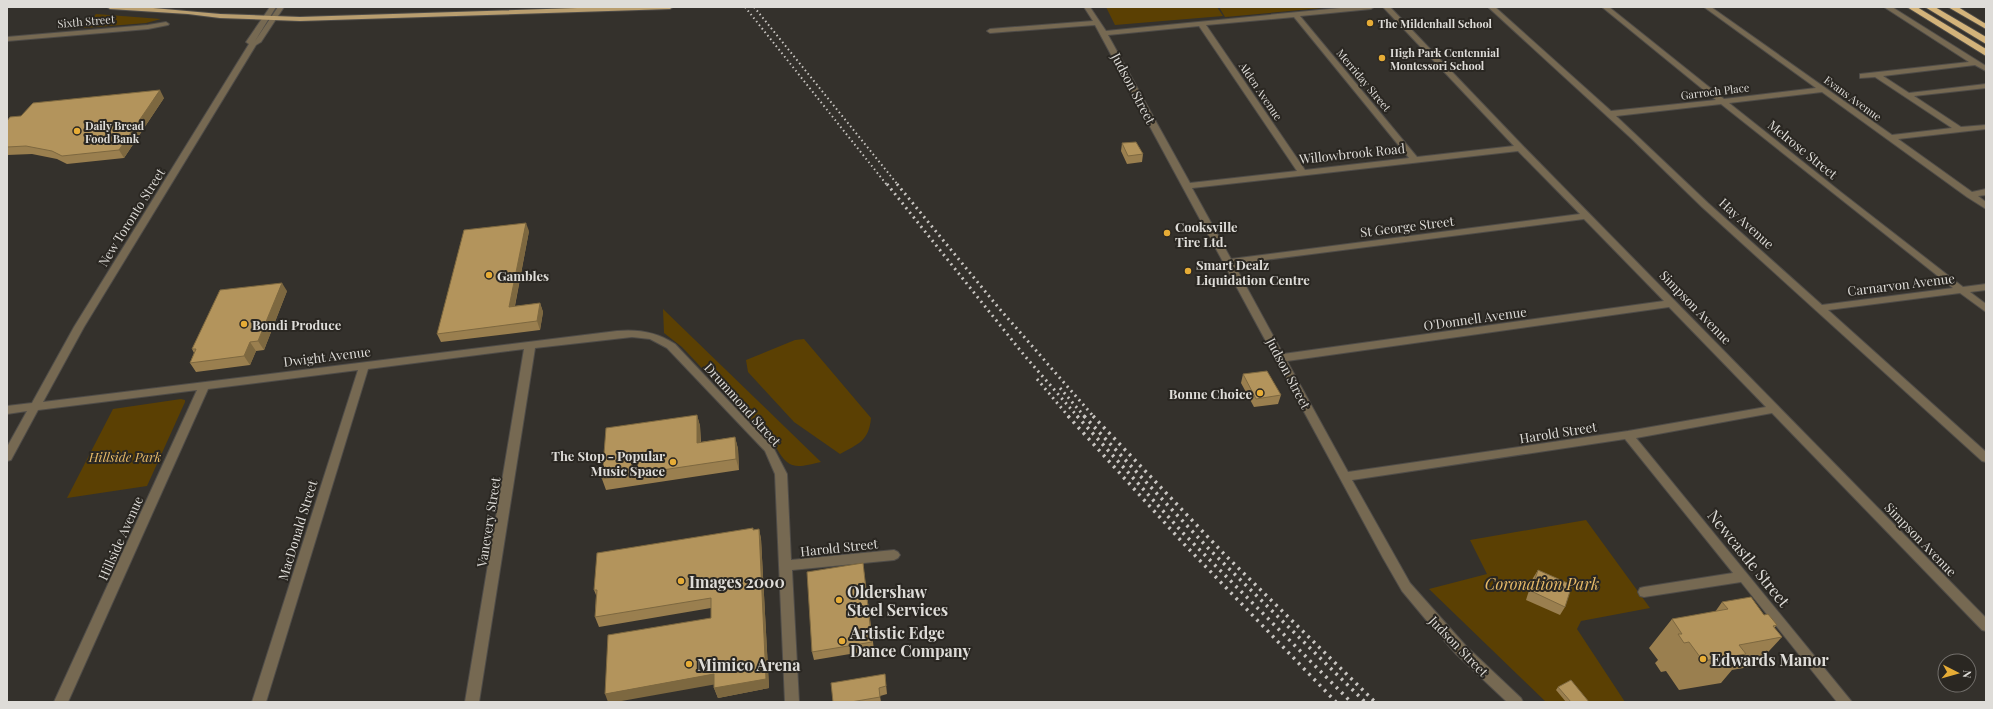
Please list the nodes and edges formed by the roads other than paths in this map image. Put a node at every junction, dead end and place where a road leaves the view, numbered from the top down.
1 (110, 7) edge
2 (505, 7) edge
3 (670, 7) edge
4 (1086, 7) edge
5 (1093, 7) edge
6 (1371, 7) edge
7 (1386, 7) edge
8 (1491, 7) edge
9 (1605, 7) edge
10 (1707, 7) edge
11 (1887, 7) edge
12 (1911, 7) edge
13 (1929, 7) edge
14 (1952, 7) edge
15 (1969, 7) edge
16 (458, 11) junction
17 (273, 13) edge
18 (1295, 14) junction
19 (1986, 18) edge
20 (1096, 21) junction
21 (1201, 23) junction
22 (166, 24) dead end
23 (1986, 27) edge
24 (990, 31) dead end
25 (1104, 33) junction
26 (7, 39) edge
27 (1986, 41) edge
28 (1986, 53) edge
29 (1977, 63) junction
30 (1986, 69) edge
31 (1877, 75) junction
32 (1863, 76) dead end
33 (1986, 86) edge
34 (1823, 90) junction
35 (1907, 95) junction
36 (1723, 101) junction
37 (1609, 114) junction
38 (1986, 127) edge
39 (1960, 130) junction
40 (1890, 138) junction
41 (1520, 148) junction
42 (1415, 160) junction
43 (1302, 172) junction
44 (1188, 186) junction
45 (1986, 192) edge
46 (1970, 194) junction
47 (1986, 206) edge
48 (1588, 216) junction
49 (1229, 262) junction
50 (1986, 287) edge
51 (1962, 290) junction
52 (1673, 303) junction
53 (1820, 308) junction
54 (1986, 308) edge
55 (650, 336) joint
56 (530, 345) junction
57 (1281, 358) junction
58 (364, 366) junction
59 (204, 386) junction
60 (36, 406) junction
61 (1774, 409) junction
62 (7, 410) edge
63 (1628, 435) junction
64 (7, 457) edge
65 (1986, 458) edge
66 (1346, 477) junction
67 (894, 555) dead end
68 (786, 566) junction
69 (1742, 577) junction
70 (1644, 592) dead end
71 (1986, 626) edge
72 (61, 702) edge
73 (258, 702) edge
74 (472, 702) edge
75 (792, 702) edge
76 (1516, 702) edge
77 (1845, 702) edge

1 - 17 main road
2 - 16 main road
3 - 16 main road
4 - 20 street, Judson Street
5 - 20 street, Judson Street
6 - 18 street
7 - 41 street, Simpson Avenue
8 - 37 street, Hay Avenue
9 - 36 street, Melrose Street
10 - 34 street, Evans Avenue
11 - 29 street
12 - 28 highway
13 - 27 highway
14 - 23 highway
15 - 19 highway
16 - 17 main road
17 - 60 street, New Toronto Street
18 - 21 street
18 - 42 street, Merriday Street
20 - 24 street
20 - 25 street, Judson Street
21 - 25 street
21 - 43 street, Alden Avenue
22 - 26 street, Sixth Street
25 - 44 street, Judson Street
29 - 30 street
29 - 31 street
31 - 32 street
31 - 35 street
33 - 35 street
34 - 36 street, Garroch Place
34 - 40 street, Evans Avenue
35 - 39 street
36 - 37 street, Garroch Place
36 - 51 street, Melrose Street
37 - 53 street, Hay Avenue
38 - 39 street
39 - 40 street
40 - 46 street, Evans Avenue
41 - 42 street, Willowbrook Road
41 - 48 street, Simpson Avenue
42 - 43 street, Willowbrook Road
43 - 44 street, Willowbrook Road
44 - 49 street, Judson Street
45 - 46 street
46 - 47 street, Evans Avenue
48 - 49 street, St George Street
48 - 52 street, Simpson Avenue
49 - 57 street, Judson Street
50 - 51 street, Carnarvon Avenue
51 - 53 street, Carnarvon Avenue
51 - 54 street, Melrose Street
52 - 57 street, O'Donnell Avenue
52 - 61 street, Simpson Avenue
53 - 65 street, Hay Avenue
55 - 56 street, Dwight Avenue
55 - 68 street, Drummond Street
56 - 58 street, Dwight Avenue
56 - 74 street, Vanevery Street
57 - 66 street, Judson Street
58 - 59 street, Dwight Avenue
58 - 73 street, MacDonald Street
59 - 60 street, Dwight Avenue
59 - 72 street, Hillside Avenue
60 - 62 street, Dwight Avenue
60 - 64 street, New Toronto Street
61 - 63 street, Harold Street
61 - 71 street, Simpson Avenue
63 - 66 street, Harold Street
63 - 69 street, Newcastle Street
66 - 76 street, Judson Street
67 - 68 street, Harold Street
68 - 75 street, Drummond Street
69 - 70 street
69 - 77 street, Newcastle Street

